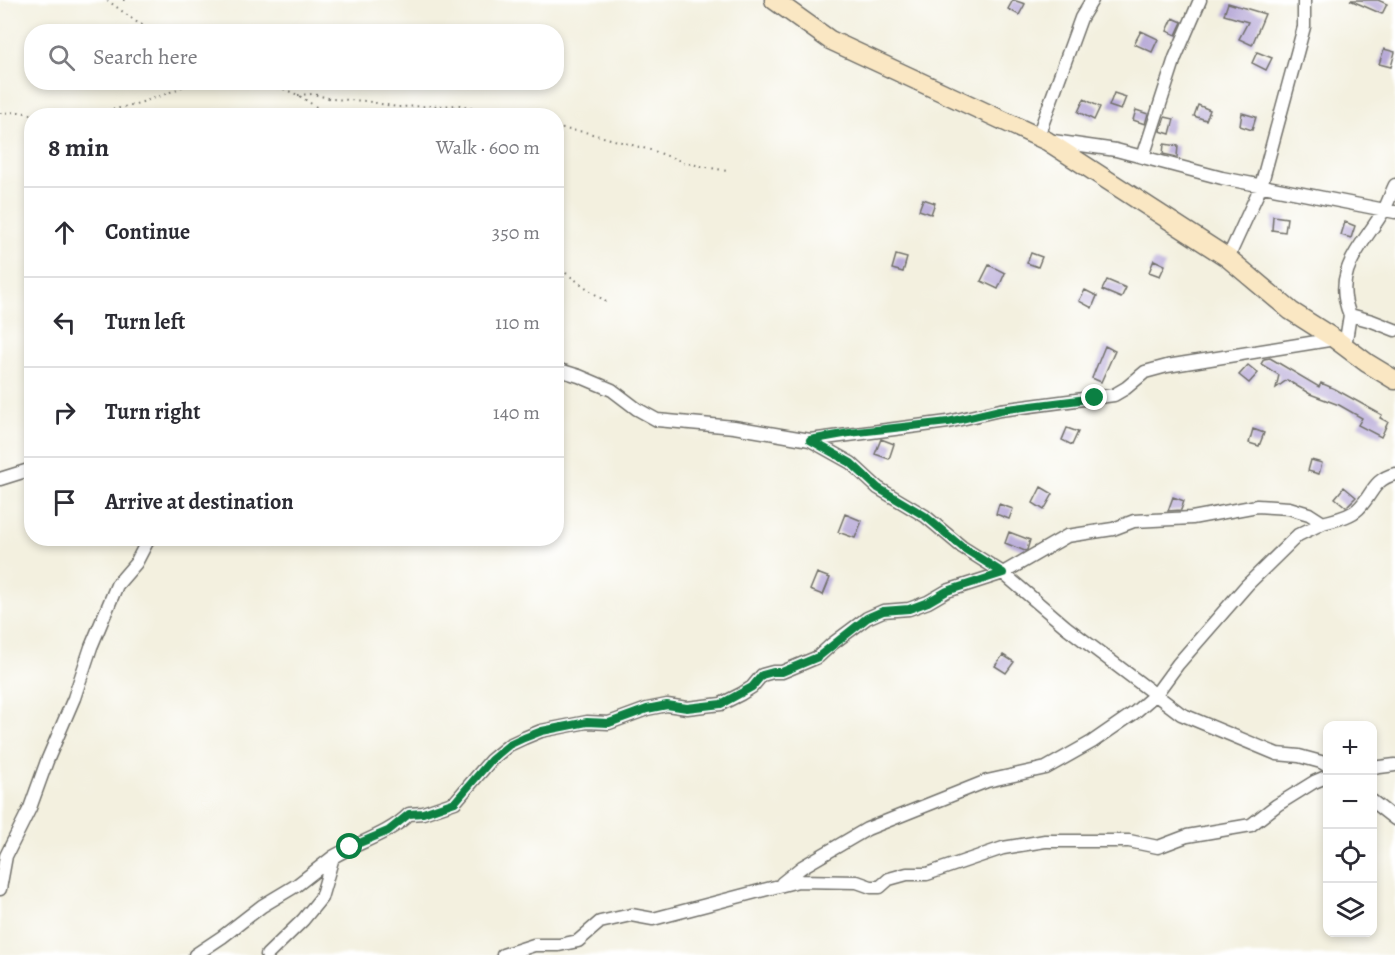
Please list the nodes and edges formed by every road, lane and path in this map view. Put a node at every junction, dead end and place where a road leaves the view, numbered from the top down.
1 (107, 0) edge
2 (123, 0) edge
3 (128, 0) edge
4 (774, 0) edge
5 (1092, 0) edge
6 (1200, 0) edge
7 (1304, 0) edge
8 (140, 24) edge
9 (174, 90) edge
10 (286, 90) edge
11 (298, 95) junction
12 (119, 108) edge
13 (318, 108) edge
14 (468, 108) edge
15 (0, 113) edge
16 (24, 113) edge
17 (564, 129) edge
18 (1042, 138) junction
19 (1143, 157) junction
20 (727, 171) dead end
21 (1395, 185) edge
22 (1261, 186) junction
23 (1390, 211) edge
24 (1228, 258) junction
25 (564, 272) edge
26 (609, 304) dead end
27 (1350, 315) junction
28 (1395, 330) edge
29 (1340, 343) junction
30 (564, 371) edge
31 (1395, 380) edge
32 (810, 440) junction
33 (24, 471) edge
34 (1395, 474) edge
35 (0, 478) edge
36 (1323, 523) junction
37 (145, 546) edge
38 (1003, 573) junction
39 (1156, 694) junction
40 (1323, 763) edge
41 (1395, 765) edge
42 (1377, 767) edge
43 (1323, 778) edge
44 (1377, 805) edge
45 (1395, 819) edge
46 (333, 857) junction
47 (776, 887) junction
48 (0, 889) edge
49 (195, 955) edge
50 (267, 955) edge
51 (503, 955) edge

1 - 8 path
2 - 3 path
4 - 18 street
5 - 18 street
6 - 19 street
7 - 22 street
9 - 12 path
10 - 11 path
11 - 13 path
11 - 14 path
15 - 16 path
17 - 20 path
18 - 19 street
18 - 24 street
19 - 22 street
21 - 23 street
22 - 23 street
22 - 24 street
23 - 27 street
24 - 29 street
25 - 26 path
27 - 28 street
27 - 29 street
29 - 31 street
29 - 32 street
30 - 32 street
32 - 38 street
33 - 35 street
34 - 36 street
36 - 38 street
36 - 39 street
37 - 48 street
38 - 39 street
38 - 46 street
39 - 40 street
39 - 47 street
41 - 42 street
43 - 47 street
44 - 45 street
46 - 49 street
46 - 50 street
47 - 51 street

